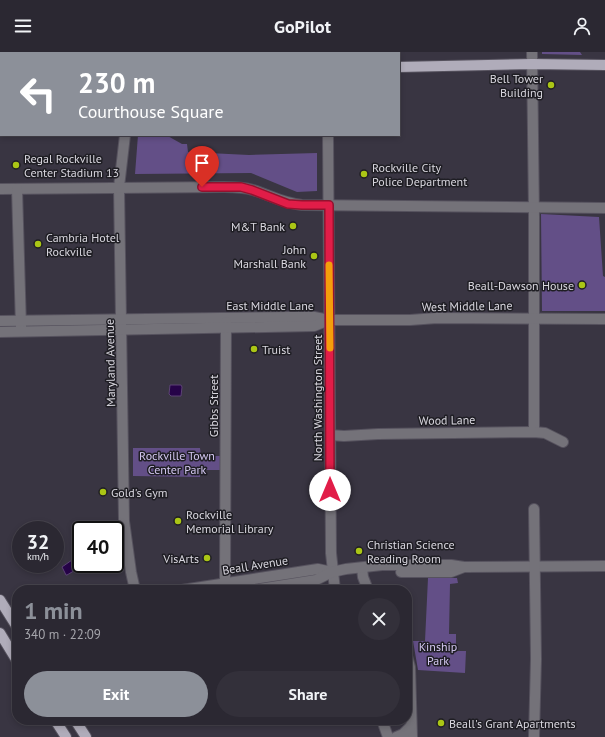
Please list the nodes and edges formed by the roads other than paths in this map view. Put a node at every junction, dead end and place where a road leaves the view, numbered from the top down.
1 (532, 52) edge
2 (532, 64) junction
3 (605, 65) edge
4 (400, 67) edge
5 (125, 136) edge
6 (328, 136) edge
7 (119, 187) junction
8 (0, 189) edge
9 (17, 189) junction
10 (329, 205) junction
11 (534, 208) junction
12 (605, 208) edge
13 (122, 319) junction
14 (534, 319) junction
15 (605, 319) edge
16 (20, 320) junction
17 (330, 320) junction
18 (0, 321) edge
19 (226, 323) junction
20 (122, 330) junction
21 (0, 332) edge
22 (21, 332) junction
23 (534, 432) junction
24 (330, 435) junction
25 (563, 442) dead end
26 (534, 509) dead end
27 (535, 566) junction
28 (605, 566) edge
29 (363, 568) junction
30 (332, 572) junction
31 (134, 585) edge
32 (226, 585) edge
33 (236, 585) edge
34 (284, 585) edge
35 (334, 585) edge
36 (366, 585) edge
37 (0, 600) edge
38 (12, 619) edge
39 (0, 633) edge
40 (12, 652) edge
41 (58, 725) edge
42 (78, 725) edge
43 (384, 725) edge
44 (412, 726) joint
45 (66, 737) edge
46 (86, 737) edge
47 (388, 737) edge
48 (396, 737) edge
49 (412, 737) edge
50 (534, 737) edge

1 - 2 street
2 - 3 main road
2 - 4 main road
2 - 11 street
5 - 7 street, Maryland Avenue
6 - 10 street, North Washington Street
7 - 9 street
7 - 10 street
7 - 13 street, Maryland Avenue
8 - 9 street
9 - 16 street
10 - 11 street
10 - 17 street, North Washington Street
11 - 12 street
11 - 14 street
13 - 16 street, East Middle Lane
13 - 19 street, East Middle Lane
13 - 20 street, Maryland Avenue
14 - 15 street, West Middle Lane
14 - 17 street, West Middle Lane
14 - 23 street
16 - 18 street, East Middle Lane
16 - 22 street
17 - 19 street, East Middle Lane
17 - 24 street, North Washington Street
19 - 20 street, East Middle Lane
19 - 32 street, Gibbs Street
20 - 22 street, East Middle Lane
20 - 31 street, Maryland Avenue
21 - 22 street, East Middle Lane
23 - 24 street, Wood Lane
23 - 25 street, Wood Lane
24 - 30 street, North Washington Street
26 - 27 street
27 - 28 street, Beall Avenue
27 - 29 street, Beall Avenue
27 - 50 street
29 - 30 street, Beall Avenue
29 - 36 street
30 - 33 street, Beall Avenue
30 - 34 street, Beall Avenue
30 - 35 street, North Washington Street
37 - 38 main road
39 - 40 main road
41 - 45 main road
42 - 46 main road
43 - 47 street
44 - 48 street
44 - 49 street

